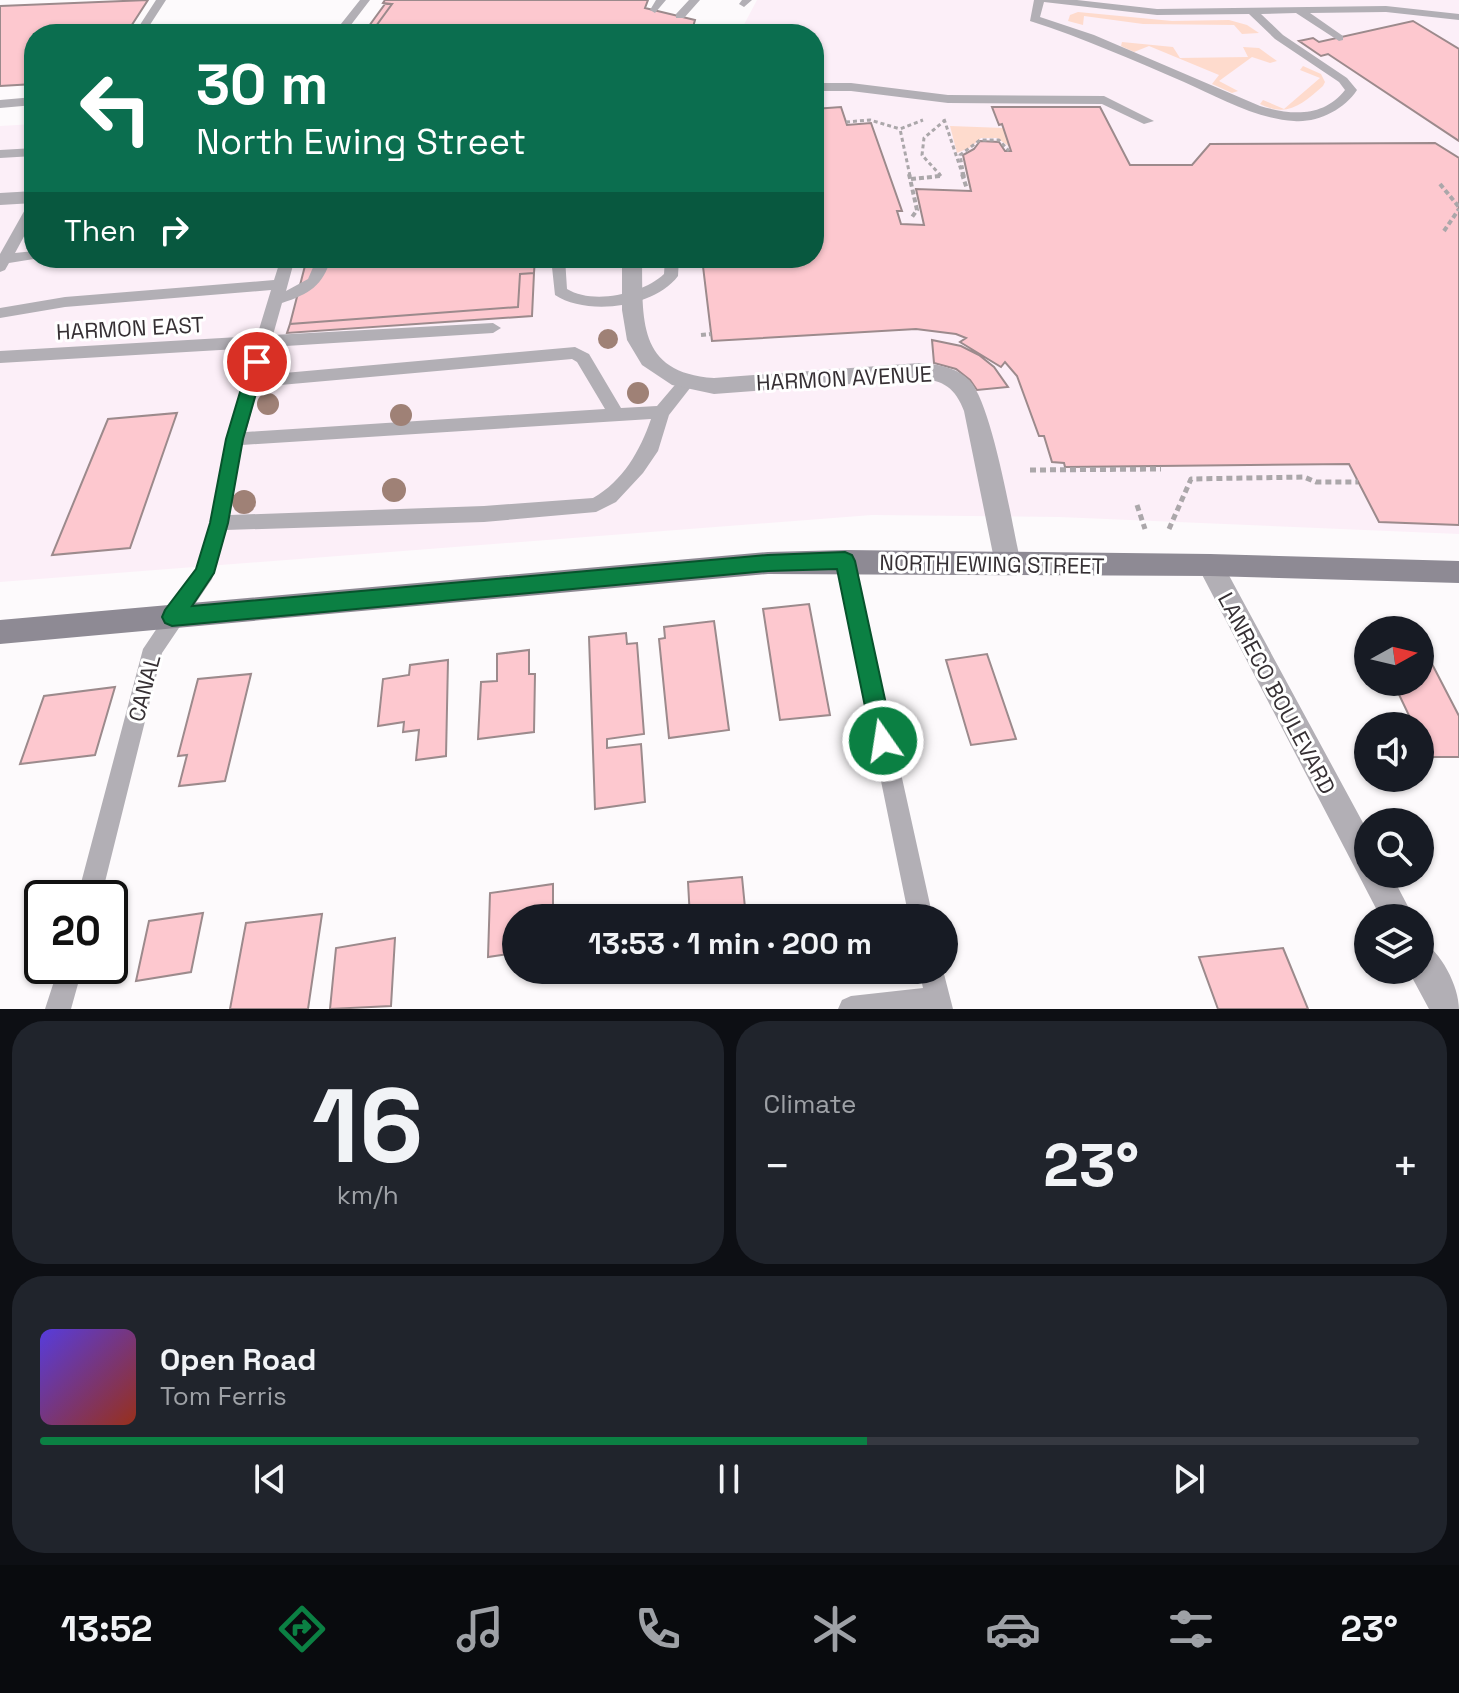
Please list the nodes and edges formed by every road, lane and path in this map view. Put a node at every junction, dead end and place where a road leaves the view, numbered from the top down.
1 (161, 0) edge
2 (365, 0) edge
3 (695, 0) edge
4 (1039, 0) edge
5 (1048, 0) edge
6 (1300, 11) junction
7 (1253, 12) junction
8 (680, 16) dead end
9 (1459, 17) edge
10 (145, 24) edge
11 (346, 24) edge
12 (1339, 38) dead end
13 (824, 87) edge
14 (24, 102) edge
15 (0, 104) edge
16 (945, 120) junction
17 (1148, 121) dead end
18 (846, 122) dead end
19 (900, 129) junction
20 (1009, 151) dead end
21 (24, 153) edge
22 (0, 154) edge
23 (964, 178) junction
24 (911, 179) junction
25 (1440, 184) dead end
26 (967, 189) dead end
27 (24, 198) edge
28 (0, 199) edge
29 (1459, 208) edge
30 (912, 217) dead end
31 (24, 223) edge
32 (1444, 231) dead end
33 (24, 258) edge
34 (2, 261) edge
35 (285, 268) edge
36 (321, 268) edge
37 (558, 268) edge
38 (632, 268) edge
39 (672, 268) edge
40 (278, 292) junction
41 (633, 297) junction
42 (0, 313) edge
43 (493, 328) dead end
44 (711, 334) dead end
45 (701, 335) dead end
46 (263, 342) junction
47 (0, 357) edge
48 (252, 382) junction
49 (686, 383) junction
50 (662, 412) junction
51 (617, 415) junction
52 (235, 439) junction
53 (1161, 469) dead end
54 (1030, 470) dead end
55 (1358, 482) dead end
56 (1137, 505) dead end
57 (219, 523) junction
58 (1145, 529) dead end
59 (1169, 529) dead end
60 (845, 561) junction
61 (1008, 564) junction
62 (1210, 565) junction
63 (1459, 572) edge
64 (172, 617) junction
65 (0, 632) edge
66 (1354, 837) edge
67 (94, 880) edge
68 (918, 904) edge
69 (66, 984) edge
70 (934, 984) edge
71 (1434, 984) edge
72 (938, 1004) edge
73 (58, 1009) edge
74 (851, 1009) edge
75 (1448, 1009) edge

1 - 10 lane
2 - 11 lane
3 - 8 lane
4 - 7 lane
5 - 7 lane
6 - 7 lane
6 - 9 lane
6 - 12 lane
13 - 17 lane
14 - 15 lane
16 - 19 path
16 - 23 path
16 - 24 path
18 - 19 path
19 - 24 path
20 - 23 path
21 - 22 lane
23 - 26 path
24 - 30 path
25 - 29 path
27 - 28 street
29 - 32 path
31 - 34 lane
33 - 34 lane
35 - 40 lane, CANAL
36 - 40 lane
37 - 41 lane
38 - 41 street
39 - 41 lane
40 - 42 lane
40 - 46 lane, CANAL
41 - 49 street
43 - 46 lane, HARMON EAST
44 - 45 path
46 - 47 lane, HARMON EAST
46 - 48 lane, CANAL
48 - 51 lane
48 - 52 lane, CANAL
49 - 50 lane
49 - 61 street, HARMON AVENUE
50 - 51 lane
50 - 57 lane
51 - 52 lane
52 - 57 lane, CANAL
53 - 54 path
55 - 59 path
56 - 58 path
57 - 64 lane, CANAL
60 - 61 street, NORTH EWING STREET
60 - 64 street, NORTH EWING STREET
60 - 68 lane
61 - 62 street, NORTH EWING STREET
62 - 63 street, NORTH EWING STREET
62 - 66 street, LANRECO BOULEVARD
64 - 65 street, NORTH EWING STREET
64 - 67 lane, CANAL
69 - 73 lane
70 - 72 lane
71 - 75 street
72 - 74 lane

